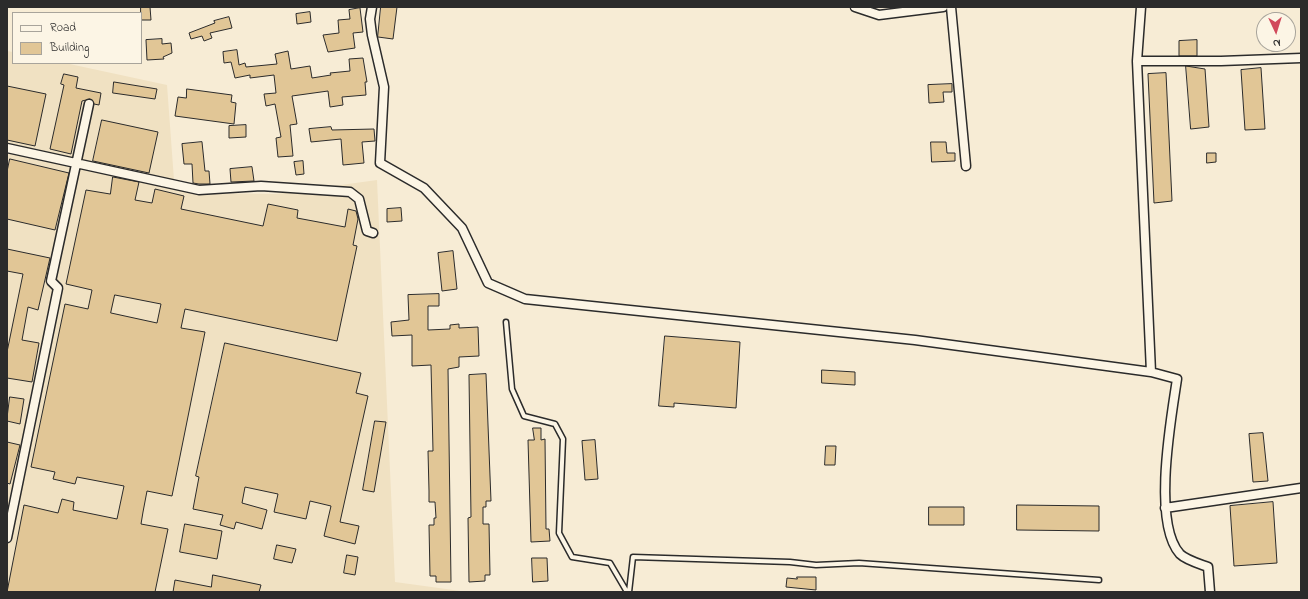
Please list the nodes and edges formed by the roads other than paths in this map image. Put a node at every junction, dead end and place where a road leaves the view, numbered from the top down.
1 (372, 7) edge
2 (855, 7) edge
3 (944, 7) edge
4 (951, 7) edge
5 (1140, 7) edge
6 (1301, 58) edge
7 (1137, 61) junction
8 (89, 104) dead end
9 (7, 148) edge
10 (76, 164) junction
11 (966, 166) dead end
12 (373, 233) dead end
13 (506, 322) dead end
14 (1152, 372) junction
15 (1301, 488) edge
16 (1165, 508) junction
17 (7, 538) edge
18 (1099, 580) dead end
19 (628, 592) edge
20 (1210, 592) edge

1 - 14 street
2 - 3 street
4 - 11 street
5 - 7 street
6 - 7 street
7 - 14 street
8 - 10 street
9 - 10 street
10 - 12 street
10 - 17 street
13 - 19 lane
14 - 16 street
15 - 16 street
16 - 20 street
18 - 19 lane

